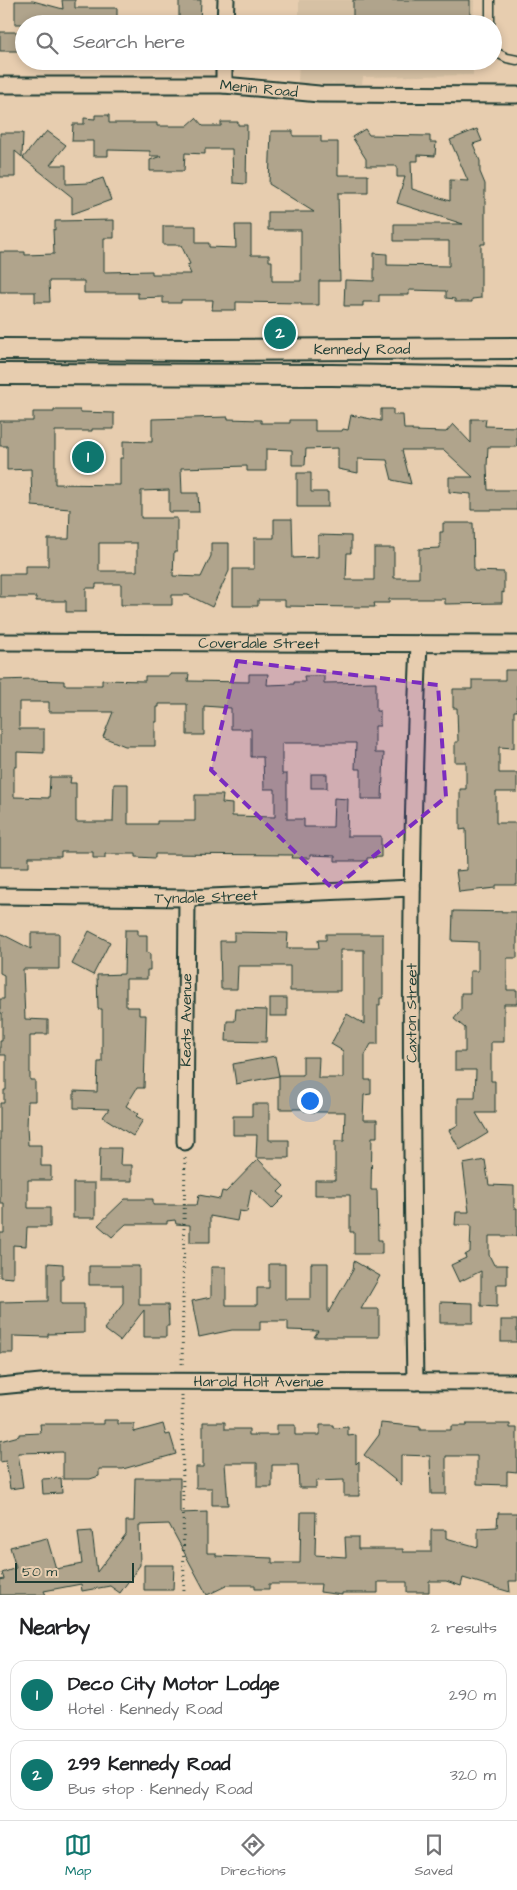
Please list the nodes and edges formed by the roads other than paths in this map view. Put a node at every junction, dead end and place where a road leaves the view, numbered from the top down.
1 (226, 0) edge
2 (490, 0) edge
3 (225, 15) edge
4 (490, 15) edge
5 (502, 56) edge
6 (517, 60) edge
7 (224, 70) edge
8 (0, 85) edge
9 (224, 85) junction
10 (517, 95) edge
11 (517, 348) edge
12 (0, 349) edge
13 (88, 350) junction
14 (0, 374) edge
15 (88, 374) junction
16 (517, 378) edge
17 (0, 642) edge
18 (419, 644) junction
19 (517, 644) edge
20 (412, 888) junction
21 (0, 896) edge
22 (187, 898) junction
23 (185, 1142) dead end
24 (415, 1382) junction
25 (517, 1382) edge
26 (0, 1386) edge

1 - 3 street
2 - 4 lane
5 - 6 lane
7 - 9 street
8 - 9 street, Menin Road
9 - 10 street, Menin Road
11 - 13 main road, Kennedy Road
12 - 13 main road, Kennedy Road
13 - 15 main road
14 - 15 main road, Kennedy Road
15 - 16 main road, Kennedy Road
17 - 18 street, Coverdale Street
18 - 19 street, Coverdale Street
18 - 20 street, Caxton Street
20 - 22 street, Tyndale Street
20 - 24 street, Caxton Street
21 - 22 street, Tyndale Street
22 - 23 street, Keats Avenue
24 - 25 street, Harold Holt Avenue
24 - 26 street, Harold Holt Avenue

